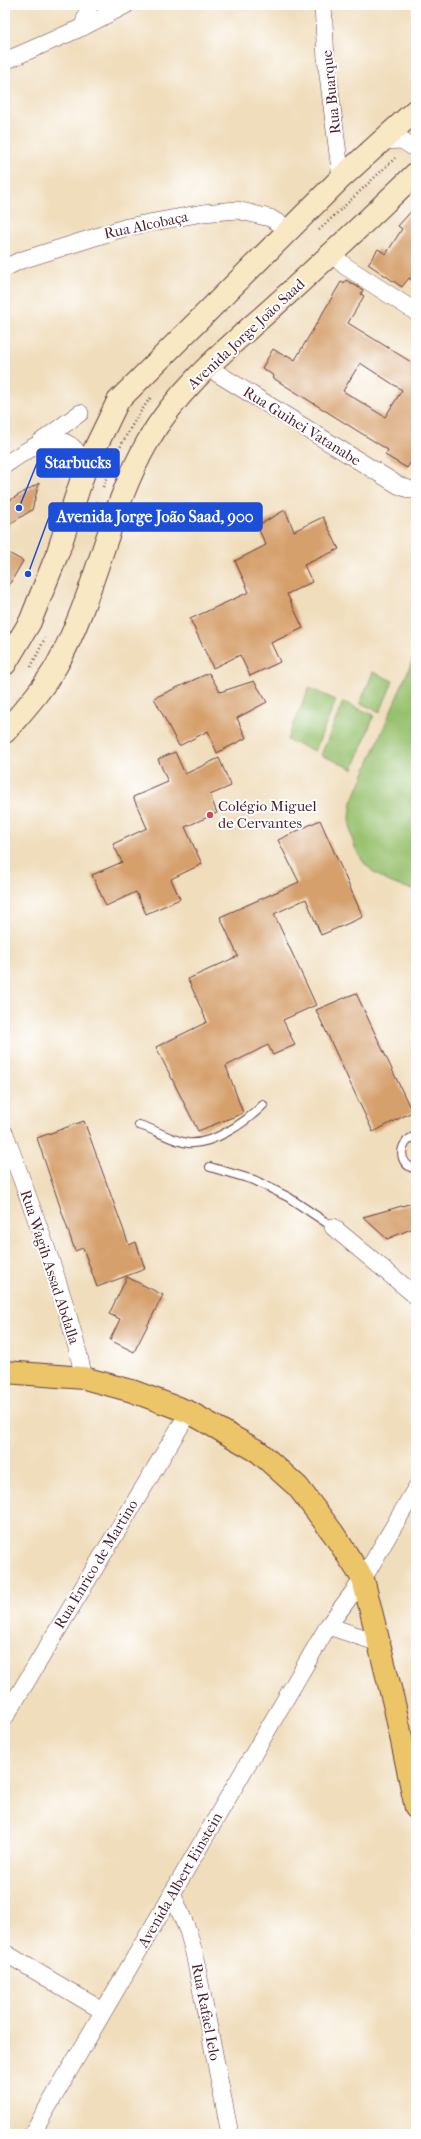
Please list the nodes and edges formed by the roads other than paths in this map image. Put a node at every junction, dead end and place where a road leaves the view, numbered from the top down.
1 (89, 5) edge
2 (126, 5) edge
3 (323, 5) edge
4 (83, 27) junction
5 (5, 61) edge
6 (416, 110) edge
7 (383, 141) junction
8 (416, 149) edge
9 (416, 173) edge
10 (341, 178) junction
11 (289, 229) junction
12 (332, 254) junction
13 (5, 268) edge
14 (416, 312) edge
15 (207, 367) junction
16 (80, 413) dead end
17 (37, 444) junction
18 (5, 465) edge
19 (85, 469) junction
20 (416, 489) edge
21 (5, 664) edge
22 (5, 732) edge
23 (263, 1105) dead end
24 (139, 1125) dead end
25 (5, 1134) edge
26 (416, 1136) edge
27 (210, 1167) dead end
28 (416, 1169) edge
29 (333, 1227) joint
30 (416, 1296) edge
31 (5, 1372) edge
32 (84, 1378) junction
33 (189, 1412) junction
34 (416, 1488) edge
35 (363, 1579) junction
36 (328, 1626) junction
37 (379, 1643) junction
38 (5, 1717) edge
39 (416, 1808) edge
40 (172, 1893) junction
41 (5, 1953) edge
42 (103, 2011) junction
43 (32, 2134) edge
44 (230, 2134) edge

1 - 4 street
2 - 4 street
3 - 10 street, Rua Buarque
4 - 5 street
6 - 7 main road
7 - 8 street
7 - 10 main road
9 - 12 main road, Avenida Jorge João Saad
10 - 11 main road
11 - 13 street, Rua Alcobaça
11 - 19 main road
12 - 14 street
12 - 15 main road, Avenida Jorge João Saad
15 - 20 street, Rua Guihei Vatanabe
15 - 22 main road, Avenida Jorge João Saad
16 - 17 street
17 - 18 street
17 - 19 street
19 - 21 main road
23 - 24 lane
25 - 32 street, Rua Wagih Assad Abdalla
26 - 28 lane
27 - 29 lane
29 - 30 street
31 - 32 main road
32 - 33 main road
33 - 35 main road
33 - 38 street, Rua Enrico de Martino
34 - 35 street, Avenida Albert Einstein
35 - 36 street, Avenida Albert Einstein
35 - 37 main road
36 - 37 street
36 - 40 street, Avenida Albert Einstein
37 - 39 main road
40 - 42 street, Avenida Albert Einstein
40 - 44 street, Rua Rafael Ielo
41 - 42 street
42 - 43 street, Avenida Albert Einstein

